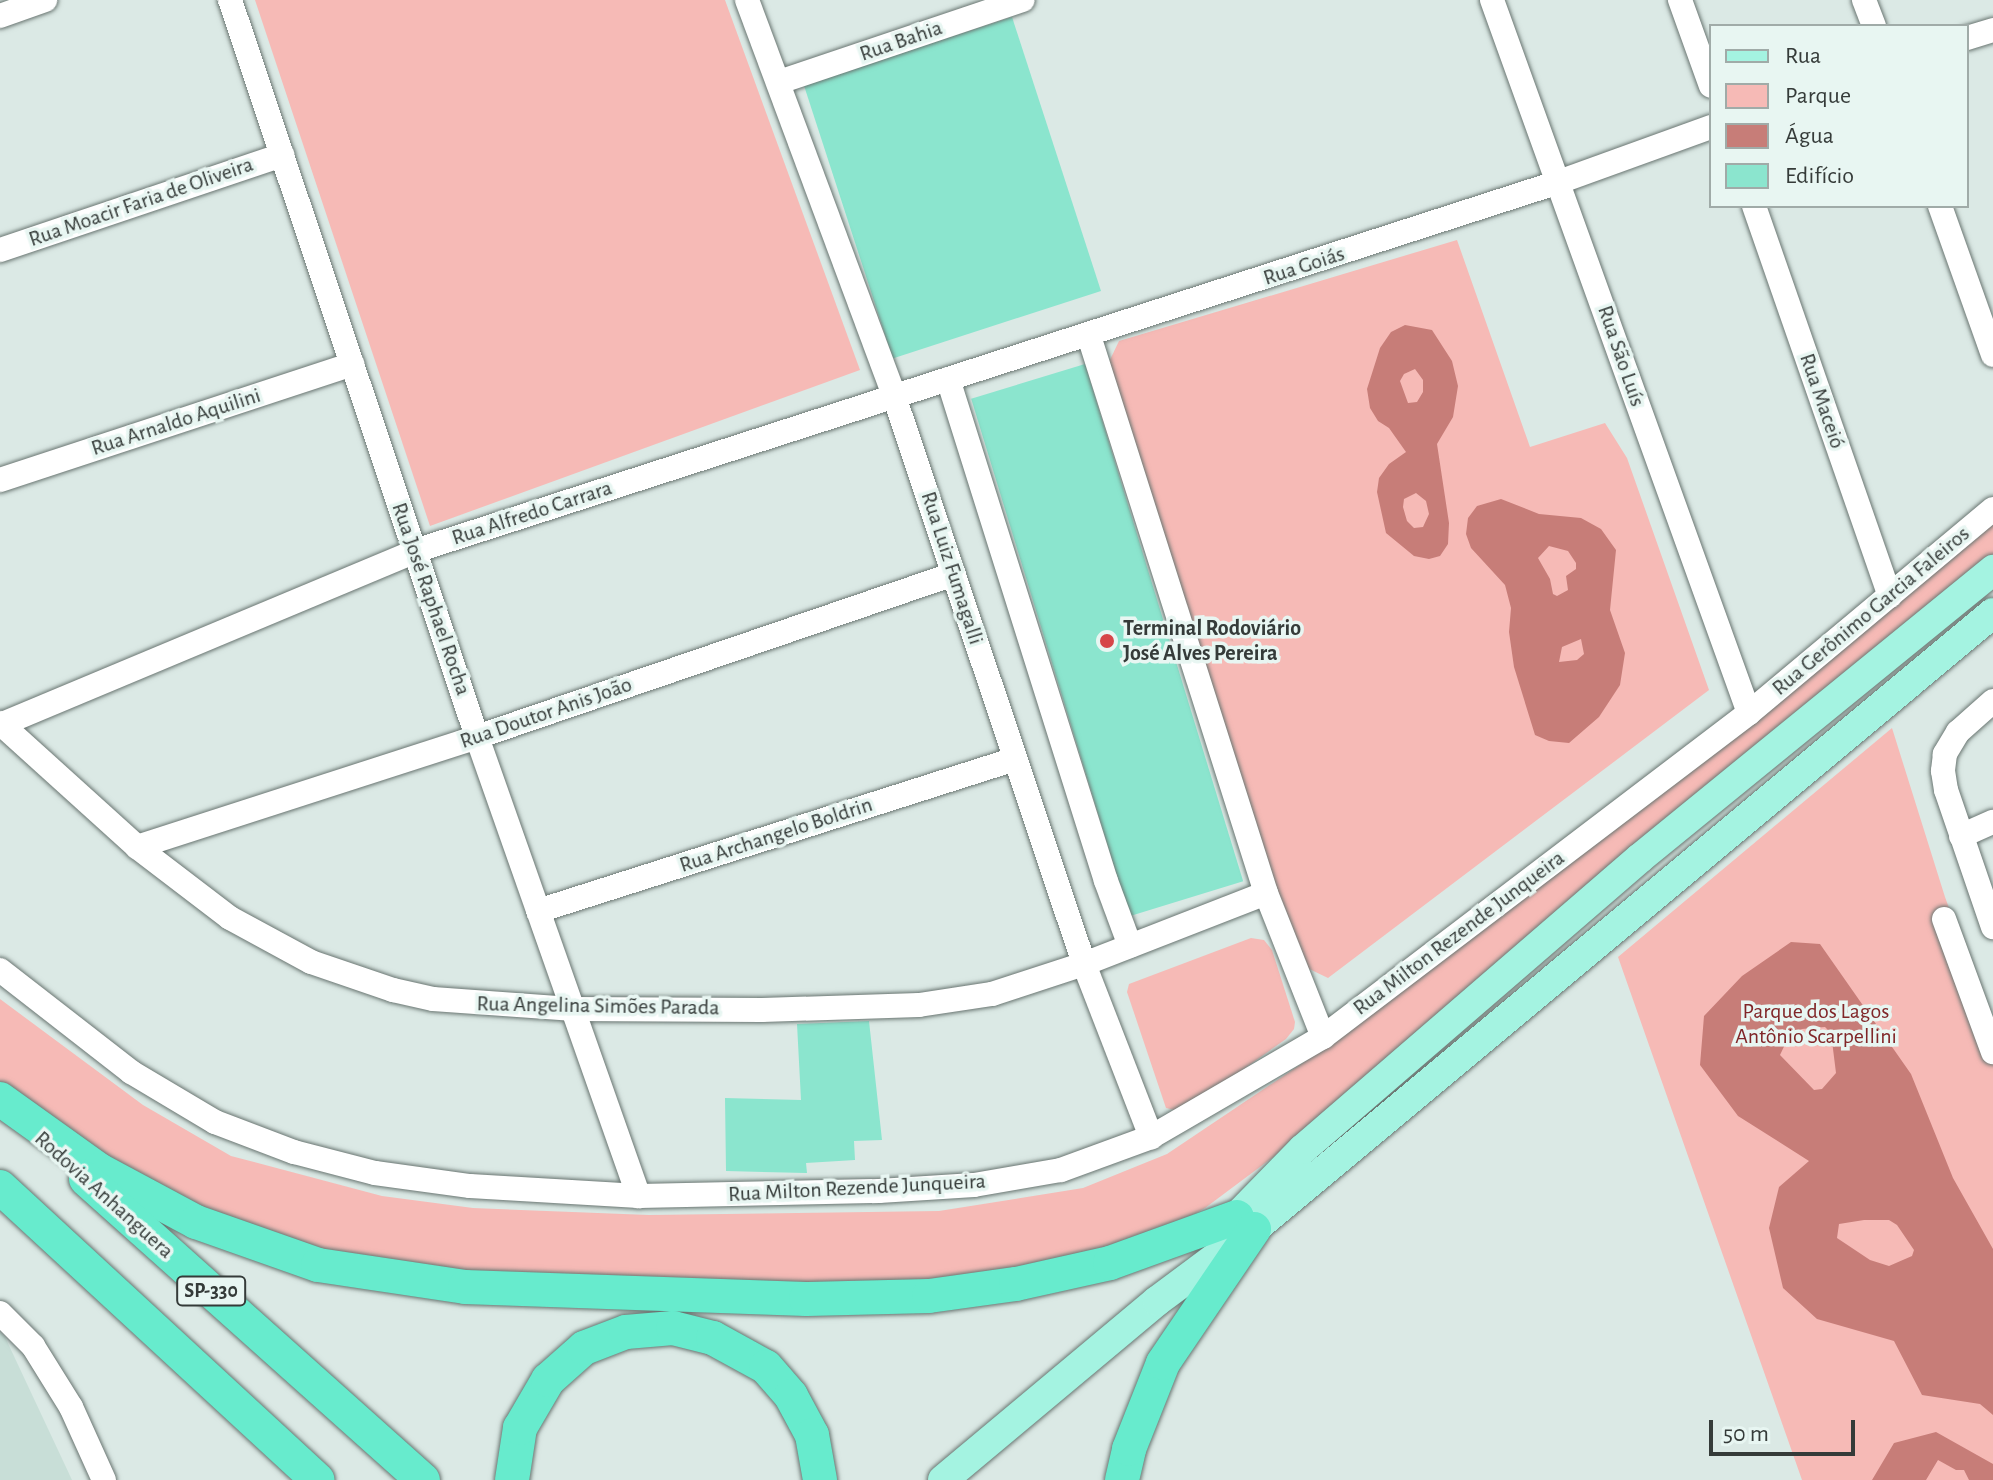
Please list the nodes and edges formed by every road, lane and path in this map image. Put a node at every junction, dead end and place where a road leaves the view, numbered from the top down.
1 (45, 0) edge
2 (230, 0) edge
3 (747, 0) edge
4 (1023, 0) edge
5 (1492, 0) edge
6 (1680, 0) edge
7 (1864, 0) edge
8 (0, 16) edge
9 (1873, 24) edge
10 (1993, 30) edge
11 (1969, 37) edge
12 (1709, 80) edge
13 (779, 82) junction
14 (1709, 128) edge
15 (282, 155) junction
16 (1559, 182) junction
17 (1755, 208) edge
18 (1941, 208) edge
19 (0, 250) edge
20 (1089, 336) junction
21 (1993, 355) edge
22 (352, 364) junction
23 (948, 379) junction
24 (894, 396) junction
25 (0, 480) edge
26 (1993, 509) edge
27 (415, 551) junction
28 (1993, 570) edge
29 (954, 574) junction
30 (1890, 596) junction
31 (1993, 613) edge
32 (1993, 701) edge
33 (1749, 713) junction
34 (0, 724) edge
35 (477, 737) junction
36 (1015, 759) junction
37 (1993, 822) edge
38 (1961, 836) junction
39 (137, 847) junction
40 (1266, 893) junction
41 (538, 911) junction
42 (1944, 919) dead end
43 (1993, 927) edge
44 (1130, 946) junction
45 (1084, 964) junction
46 (0, 970) edge
47 (571, 1009) junction
48 (1323, 1037) junction
49 (1992, 1044) edge
50 (0, 1100) edge
51 (1151, 1137) junction
52 (0, 1187) edge
53 (639, 1196) junction
54 (1245, 1223) junction
55 (0, 1313) edge
56 (104, 1480) edge
57 (318, 1480) edge
58 (423, 1480) edge
59 (512, 1480) edge
60 (820, 1480) edge
61 (943, 1480) edge
62 (1122, 1480) edge

1 - 8 street
2 - 15 street, Rua José Raphael Rocha
3 - 13 street, Rua Luiz Fumagalli
4 - 13 street, Rua Bahia
5 - 16 street, Rua São Luís
6 - 12 street
7 - 9 street
10 - 11 street
13 - 24 street, Rua Luiz Fumagalli
14 - 16 street, Rua Goiás
15 - 19 street, Rua Moacir Faria de Oliveira
15 - 22 street, Rua José Raphael Rocha
16 - 20 street, Rua Goiás
16 - 33 street, Rua São Luís
17 - 30 street, Rua Maceió
18 - 21 street
20 - 23 street, Rua Goiás
20 - 40 street
22 - 25 street, Rua Arnaldo Aquilini
22 - 27 street, Rua José Raphael Rocha
23 - 24 street, Rua Goiás
23 - 44 street
24 - 27 street, Rua Alfredo Carrara
24 - 29 street, Rua Luiz Fumagalli
26 - 30 street, Rua Gerônimo Garcia Faleiros
27 - 34 street, Rua Alfredo Carrara
27 - 35 street, Rua José Raphael Rocha
28 - 54 main road
29 - 35 street, Rua Doutor Anis João
29 - 36 street, Rua Luiz Fumagalli
30 - 33 street, Rua Gerônimo Garcia Faleiros
31 - 54 main road
32 - 38 street
33 - 48 street, Rua Milton Rezende Junqueira
34 - 39 street, Rua Angelina Simões Parada
35 - 39 street, Rua Doutor Anis João
35 - 41 street, Rua José Raphael Rocha
36 - 41 street, Rua Archangelo Boldrin
36 - 45 street, Rua Luiz Fumagalli
37 - 38 street
38 - 43 street
39 - 47 street, Rua Angelina Simões Parada
40 - 44 street, Rua Angelina Simões Parada
40 - 48 street
41 - 47 street, Rua José Raphael Rocha
42 - 49 street
44 - 45 street, Rua Angelina Simões Parada
45 - 47 street, Rua Angelina Simões Parada
45 - 51 street, Rua Luiz Fumagalli
46 - 53 street, Rua Milton Rezende Junqueira
47 - 53 street, Rua José Raphael Rocha
48 - 51 street, Rua Milton Rezende Junqueira
50 - 54 highway
50 - 58 highway, Rodovia Anhanguera / SP-330
51 - 53 street, Rua Milton Rezende Junqueira
52 - 57 highway, SP-330
54 - 61 main road
54 - 62 highway
55 - 56 street
59 - 60 highway

